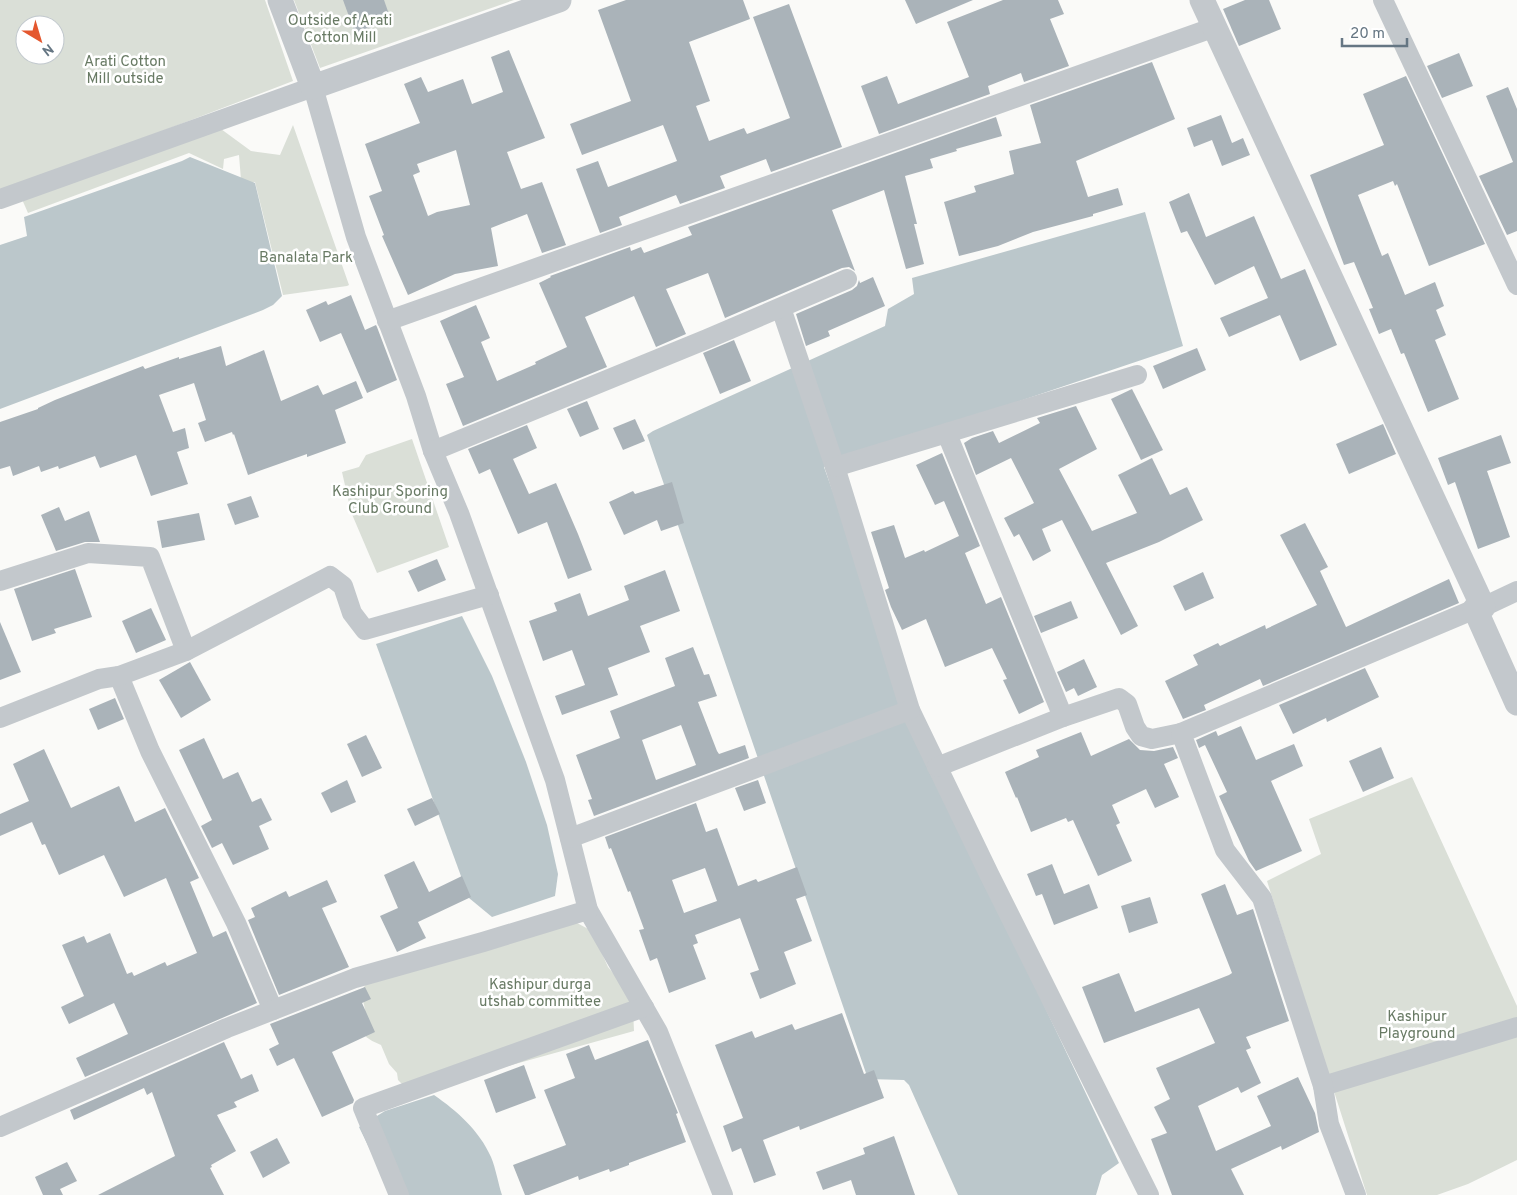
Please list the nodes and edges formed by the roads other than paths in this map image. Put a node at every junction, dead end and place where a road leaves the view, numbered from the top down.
1 (280, 0) edge
2 (559, 0) edge
3 (1202, 0) edge
4 (1383, 0) edge
5 (1215, 27) junction
6 (313, 87) junction
7 (0, 199) edge
8 (847, 279) dead end
9 (1517, 285) edge
10 (781, 308) junction
11 (387, 321) junction
12 (1137, 375) dead end
13 (946, 434) junction
14 (433, 451) junction
15 (835, 467) junction
16 (0, 581) edge
17 (1517, 591) edge
18 (489, 595) junction
19 (1479, 608) junction
20 (186, 651) junction
21 (119, 676) junction
22 (1517, 703) edge
23 (910, 710) junction
24 (1063, 717) junction
25 (0, 718) edge
26 (1181, 733) junction
27 (937, 767) junction
28 (570, 838) junction
29 (588, 910) junction
30 (644, 1007) junction
31 (272, 1010) junction
32 (1517, 1027) edge
33 (1323, 1086) junction
34 (0, 1127) edge
35 (399, 1195) edge
36 (722, 1195) edge
37 (1149, 1195) edge
38 (1356, 1195) edge

1 - 6 street
2 - 6 street
3 - 5 street
4 - 9 street
5 - 11 street
5 - 19 street
6 - 7 street
6 - 11 street
8 - 10 street
10 - 14 street
10 - 15 street
11 - 14 street
12 - 13 street
13 - 15 street
13 - 24 street
14 - 18 street
15 - 23 street
16 - 20 street
17 - 19 street
18 - 20 street
18 - 28 street
19 - 22 street
19 - 26 street
20 - 21 street
21 - 25 street
21 - 31 street
23 - 27 street
23 - 28 street
24 - 26 street
24 - 27 street
26 - 33 street
27 - 37 street
28 - 29 street
29 - 30 street
29 - 31 street
30 - 35 street
30 - 36 street
31 - 34 street
32 - 33 street
33 - 38 street

